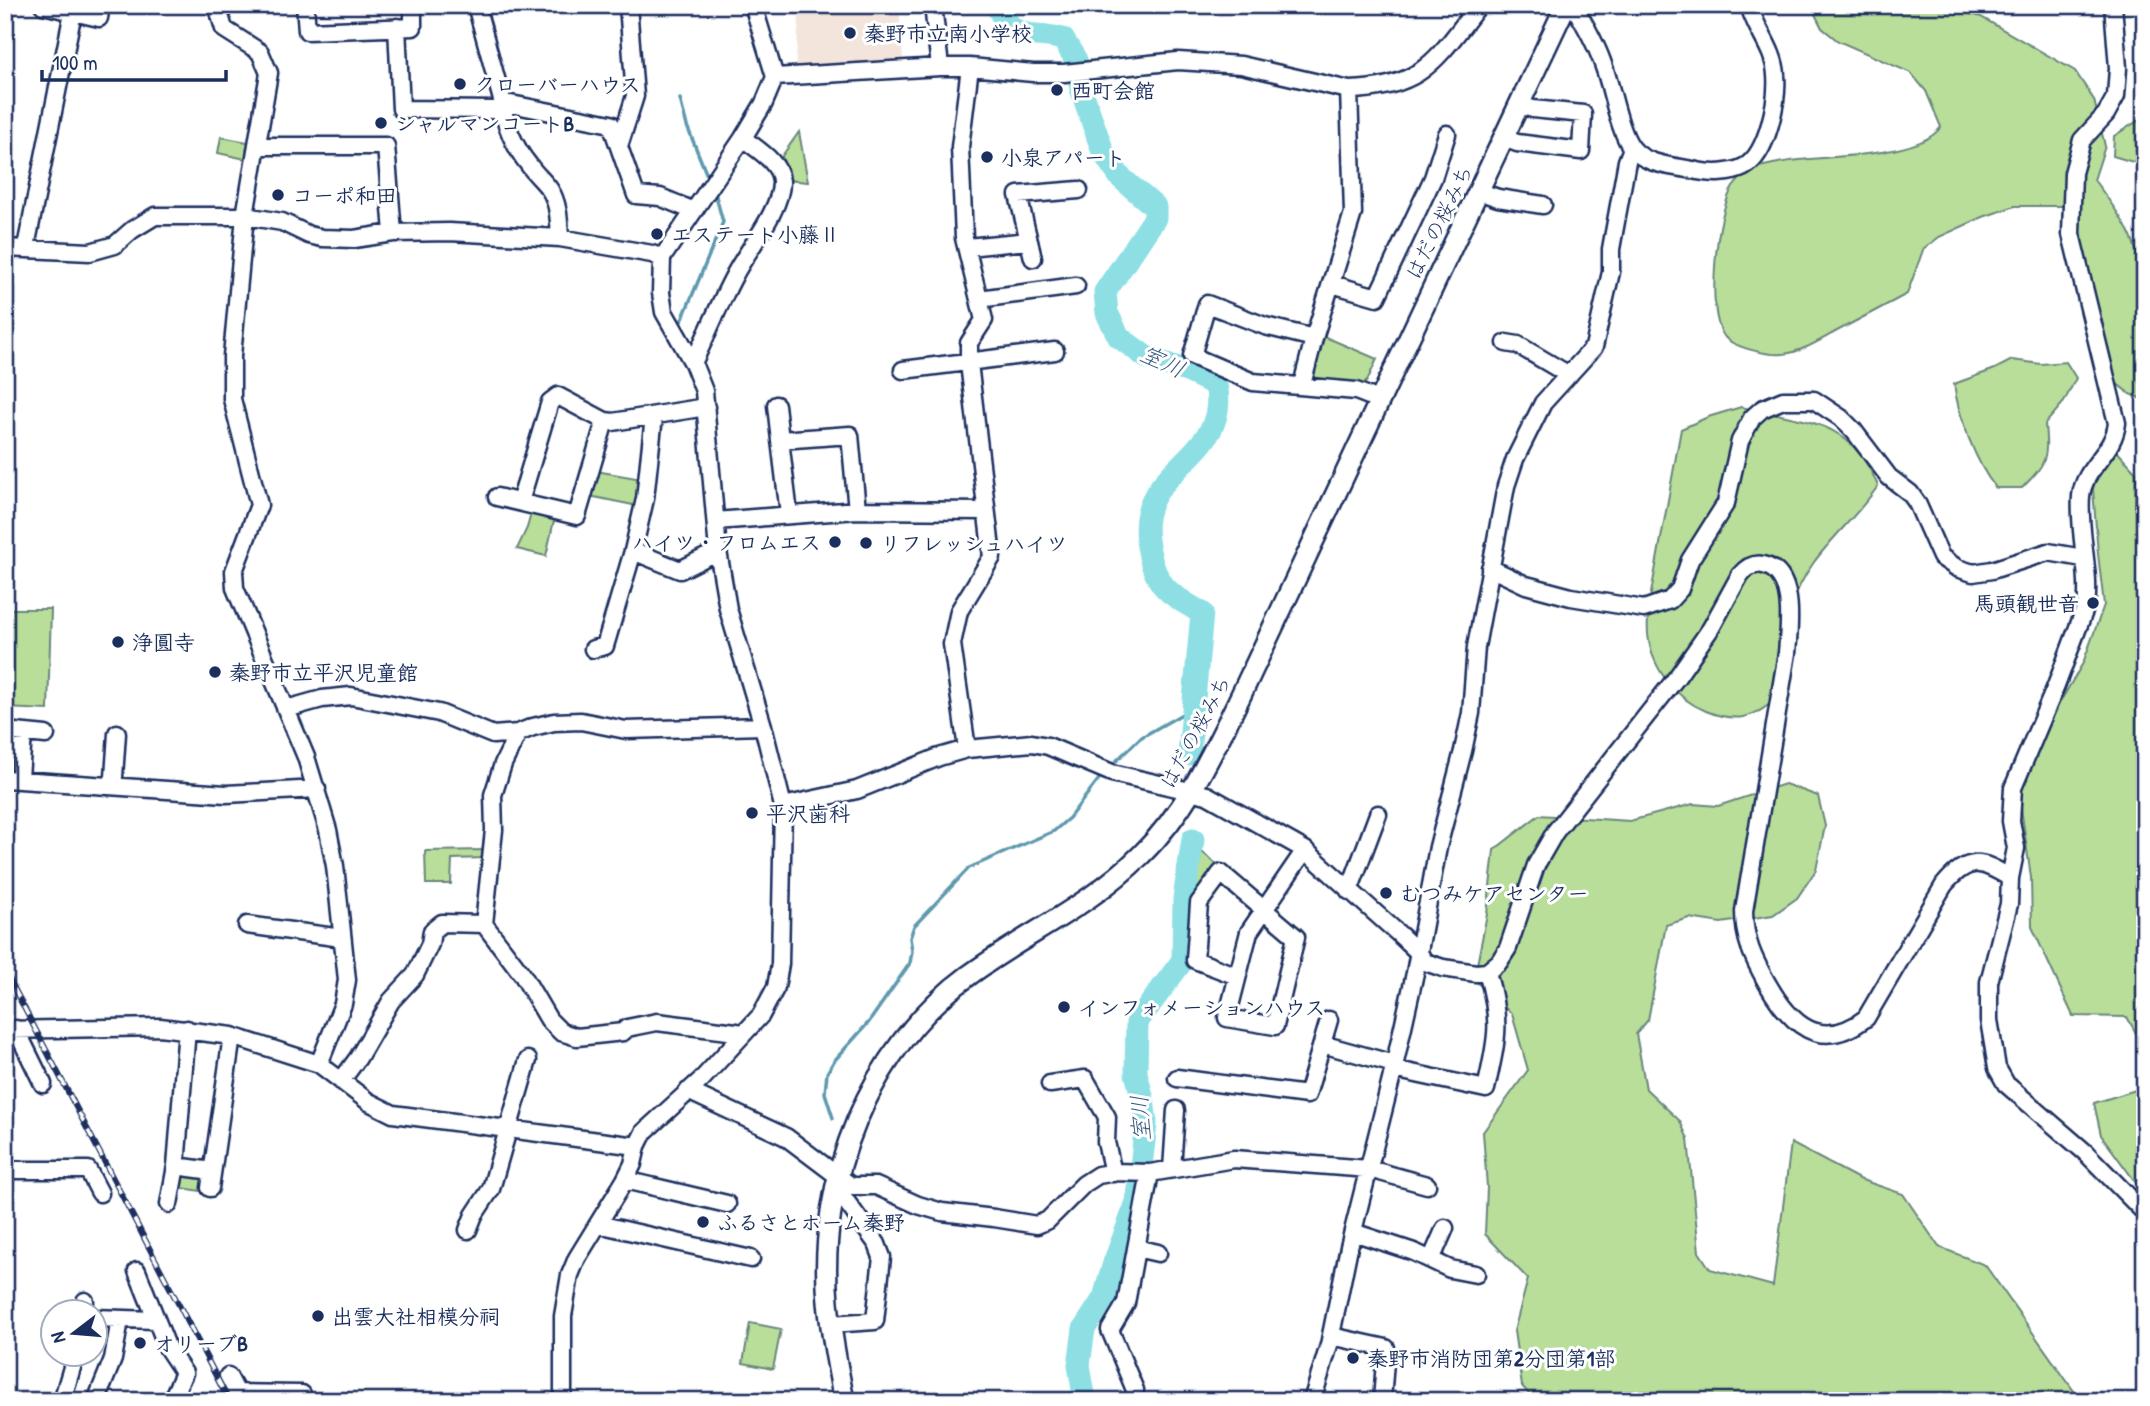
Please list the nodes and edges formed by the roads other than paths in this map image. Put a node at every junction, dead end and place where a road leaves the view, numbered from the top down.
1 (43, 5) edge
2 (101, 5) edge
3 (217, 5) edge
4 (305, 5) edge
5 (413, 5) edge
6 (476, 5) edge
7 (628, 5) edge
8 (752, 5) edge
9 (933, 5) edge
10 (1479, 5) edge
11 (1566, 5) edge
12 (1573, 5) edge
13 (1749, 5) edge
14 (2113, 5) edge
15 (73, 12) junction
16 (397, 27) junction
17 (940, 67) junction
18 (970, 67) junction
19 (775, 78) junction
20 (1349, 90) junction
21 (1519, 104) junction
22 (502, 109) junction
23 (1447, 134) dead end
24 (743, 138) junction
25 (1504, 138) junction
26 (264, 146) dead end
27 (619, 146) junction
28 (1632, 148) junction
29 (1079, 190) dead end
30 (1478, 191) junction
31 (1543, 205) dead end
32 (694, 211) junction
33 (245, 216) junction
34 (393, 233) junction
35 (560, 238) junction
36 (1029, 241) junction
37 (26, 247) junction
38 (967, 247) junction
39 (5, 248) edge
40 (662, 258) junction
41 (1033, 258) dead end
42 (1332, 284) junction
43 (1076, 286) dead end
44 (979, 299) junction
45 (1314, 338) junction
46 (1515, 342) dead end
47 (1055, 351) dead end
48 (693, 363) junction
49 (969, 363) junction
50 (903, 370) dead end
51 (1569, 375) junction
52 (1302, 385) junction
53 (1379, 400) junction
54 (776, 405) dead end
55 (706, 407) junction
56 (654, 416) junction
57 (605, 421) junction
58 (780, 440) junction
59 (497, 497) dead end
60 (520, 502) junction
61 (857, 510) junction
62 (985, 511) junction
63 (789, 514) junction
64 (716, 521) junction
65 (633, 551) junction
66 (718, 551) junction
67 (2083, 558) junction
68 (1490, 568) junction
69 (593, 649) dead end
70 (286, 709) junction
71 (763, 726) junction
72 (5, 731) edge
73 (23, 733) junction
74 (117, 733) dead end
75 (518, 733) junction
76 (46, 735) dead end
77 (967, 749) junction
78 (12, 779) edge
79 (110, 786) junction
80 (317, 789) junction
81 (1193, 790) junction
82 (783, 806) junction
83 (1381, 822) dead end
84 (1304, 850) junction
85 (2010, 878) junction
86 (1349, 891) junction
87 (1264, 908) junction
88 (484, 924) junction
89 (247, 925) dead end
90 (342, 938) junction
91 (1418, 952) junction
92 (1487, 972) junction
93 (1237, 976) junction
94 (1329, 1020) dead end
95 (10, 1029) edge
96 (187, 1029) junction
97 (744, 1033) junction
98 (232, 1036) junction
99 (1322, 1044) junction
100 (319, 1064) junction
101 (1394, 1066) junction
102 (521, 1067) dead end
103 (1177, 1078) dead end
104 (341, 1081) junction
105 (43, 1084) dead end
106 (1050, 1084) dead end
107 (688, 1091) junction
108 (1176, 1110) dead end
109 (507, 1129) junction
110 (637, 1146) junction
111 (176, 1166) junction
112 (1172, 1169) junction
113 (1369, 1169) junction
114 (5, 1170) edge
115 (212, 1171) junction
116 (1113, 1173) junction
117 (1143, 1173) junction
118 (625, 1180) junction
119 (836, 1182) junction
120 (1427, 1185) dead end
121 (210, 1188) dead end
122 (100, 1193) dead end
123 (169, 1204) dead end
124 (727, 1204) dead end
125 (2145, 1213) edge
126 (468, 1219) dead end
127 (598, 1224) junction
128 (1445, 1228) dead end
129 (1353, 1232) junction
130 (1136, 1248) junction
131 (1158, 1252) dead end
132 (751, 1259) dead end
133 (1431, 1260) junction
134 (137, 1271) dead end
135 (1476, 1274) dead end
136 (108, 1319) edge
137 (120, 1320) junction
138 (155, 1320) junction
139 (831, 1324) junction
140 (1331, 1336) junction
141 (72, 1368) edge
142 (228, 1376) dead end
143 (1135, 1390) dead end
144 (302, 1394) dead end
145 (239, 1397) edge
146 (62, 1401) edge
147 (96, 1401) edge
148 (171, 1401) edge
149 (563, 1401) edge
150 (844, 1401) edge
151 (1312, 1401) edge
152 (1382, 1401) edge

1 - 15 street
2 - 15 street
3 - 33 street
4 - 16 street
5 - 16 street
6 - 22 street
7 - 27 street
8 - 19 street
9 - 17 street
10 - 20 street
11 - 21 main road, はだの桜みち
12 - 28 street
13 - 28 street
14 - 67 street
15 - 37 street
16 - 22 street
17 - 18 street
17 - 19 street
18 - 20 street
18 - 38 street
19 - 24 street
20 - 42 street
21 - 25 main road, はだの桜みち
21 - 25 street
22 - 27 street
22 - 35 street
23 - 42 street
24 - 32 street
24 - 48 street
25 - 30 main road, はだの桜みち
26 - 34 street
27 - 32 street
28 - 51 street
29 - 36 street
30 - 31 street
30 - 53 main road, はだの桜みち
32 - 40 street
33 - 34 street
33 - 37 street
33 - 70 street
34 - 35 street
35 - 40 street
36 - 38 street
36 - 41 street
37 - 39 street
38 - 44 street
40 - 48 street
42 - 45 street
43 - 44 street
44 - 49 street
45 - 52 street
45 - 52 street
46 - 51 street
47 - 49 street
48 - 55 street
49 - 50 street
49 - 62 street
51 - 68 street
52 - 53 street
53 - 81 main road, はだの桜みち
54 - 58 street
55 - 56 street
55 - 64 street
56 - 57 street
56 - 65 street
57 - 60 street
57 - 60 street
58 - 61 street
58 - 63 street
59 - 60 street
61 - 62 street
61 - 63 street
62 - 77 street
63 - 64 street
64 - 66 street
65 - 66 street
65 - 69 street
66 - 71 street
67 - 68 street
67 - 85 street
68 - 91 street
70 - 75 street
70 - 80 street
71 - 75 street
71 - 82 street
72 - 73 street
73 - 76 street
73 - 78 street
74 - 79 street
75 - 88 street
77 - 81 street
77 - 82 street
78 - 79 street
79 - 80 street
80 - 90 street
81 - 84 street
81 - 119 main road, はだの桜みち
82 - 97 street
83 - 86 street
84 - 86 street
84 - 87 street
85 - 92 street
85 - 125 street
86 - 91 street
87 - 93 street
87 - 93 street
87 - 93 street
88 - 97 street
88 - 104 street
89 - 90 street
90 - 100 street
91 - 92 street
91 - 101 street
92 - 101 street
94 - 99 street
95 - 96 street
95 - 105 street
96 - 98 street
96 - 111 street
97 - 107 street
98 - 100 street
98 - 115 street
99 - 101 street
99 - 103 street
100 - 104 street
101 - 113 street
102 - 109 street
104 - 109 street
106 - 116 street
107 - 110 street
107 - 119 street
108 - 112 street
109 - 110 street
109 - 126 street
110 - 118 street
111 - 115 street
111 - 123 street
112 - 113 street
112 - 117 street
113 - 120 street
113 - 129 street
114 - 122 street
115 - 121 street
116 - 117 street
116 - 119 street
117 - 130 street
118 - 124 street
118 - 127 street
119 - 139 main road, はだの桜みち
119 - 139 street
127 - 132 street
127 - 149 street
128 - 133 street
129 - 133 street
129 - 140 street
130 - 131 street
130 - 143 street
133 - 135 street
134 - 138 street
136 - 137 street
137 - 138 street
137 - 147 street
138 - 148 street
139 - 150 main road, はだの桜みち
140 - 151 street
140 - 152 street
141 - 146 street
142 - 145 street
144 - 145 street

